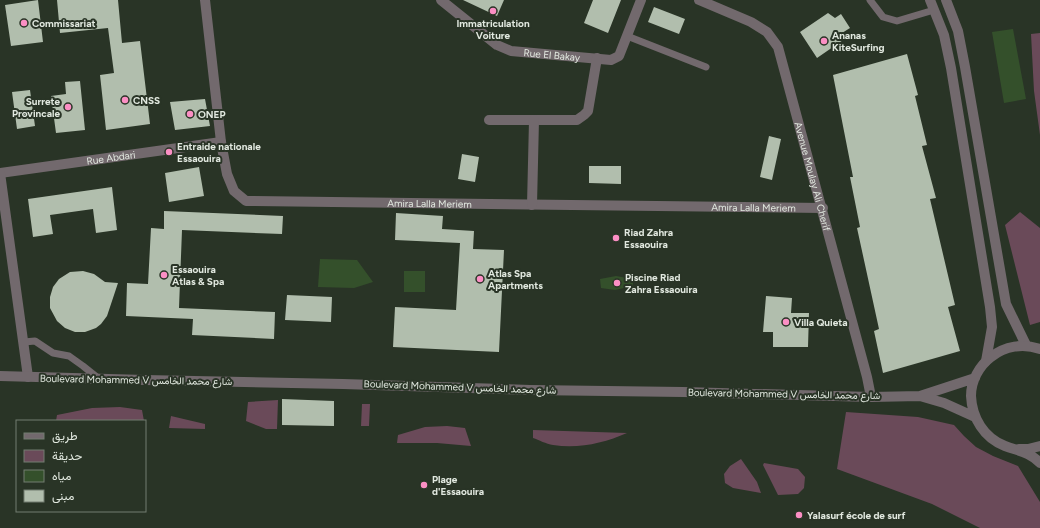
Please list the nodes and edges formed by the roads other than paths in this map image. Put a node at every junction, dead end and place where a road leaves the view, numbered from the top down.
1 (206, 0) edge
2 (441, 0) edge
3 (641, 0) edge
4 (699, 0) edge
5 (870, 0) edge
6 (946, 0) edge
7 (932, 5) edge
8 (627, 36) junction
9 (597, 58) junction
10 (706, 67) dead end
11 (490, 120) dead end
12 (534, 120) junction
13 (221, 142) junction
14 (0, 173) edge
15 (532, 205) junction
16 (822, 208) junction
17 (24, 342) junction
18 (1026, 345) junction
19 (1040, 349) edge
20 (986, 361) junction
21 (0, 376) edge
22 (28, 377) junction
23 (98, 378) junction
24 (975, 378) junction
25 (920, 396) junction
26 (871, 397) junction
27 (975, 417) junction
28 (1040, 446) edge
29 (1015, 448) junction
30 (1040, 463) edge

1 - 13 street, Amira Lalla Meriem
2 - 9 street, Rue El Bakay
3 - 8 street, Rue El Bakay
4 - 16 street, Avenue Moulay Ali Cherif
5 - 7 lane
6 - 18 street
7 - 20 street
8 - 9 street, Rue El Bakay
8 - 10 lane
9 - 12 street
11 - 12 street
12 - 15 street
13 - 14 street, Rue Abdari
13 - 15 street, Amira Lalla Meriem
14 - 17 street
15 - 16 street, Amira Lalla Meriem
16 - 26 street, Avenue Moulay Ali Cherif
17 - 22 street
17 - 23 lane
18 - 19 street
18 - 20 street
20 - 24 street
21 - 22 street, Boulevard Mohammed V شارع محمد الخامس
22 - 23 street, Boulevard Mohammed V شارع محمد الخامس
23 - 26 street, Boulevard Mohammed V شارع محمد الخامس
24 - 25 street
24 - 27 street
25 - 26 street, Boulevard Mohammed V شارع محمد الخامس
25 - 27 street
27 - 29 street
28 - 29 street
29 - 30 street

